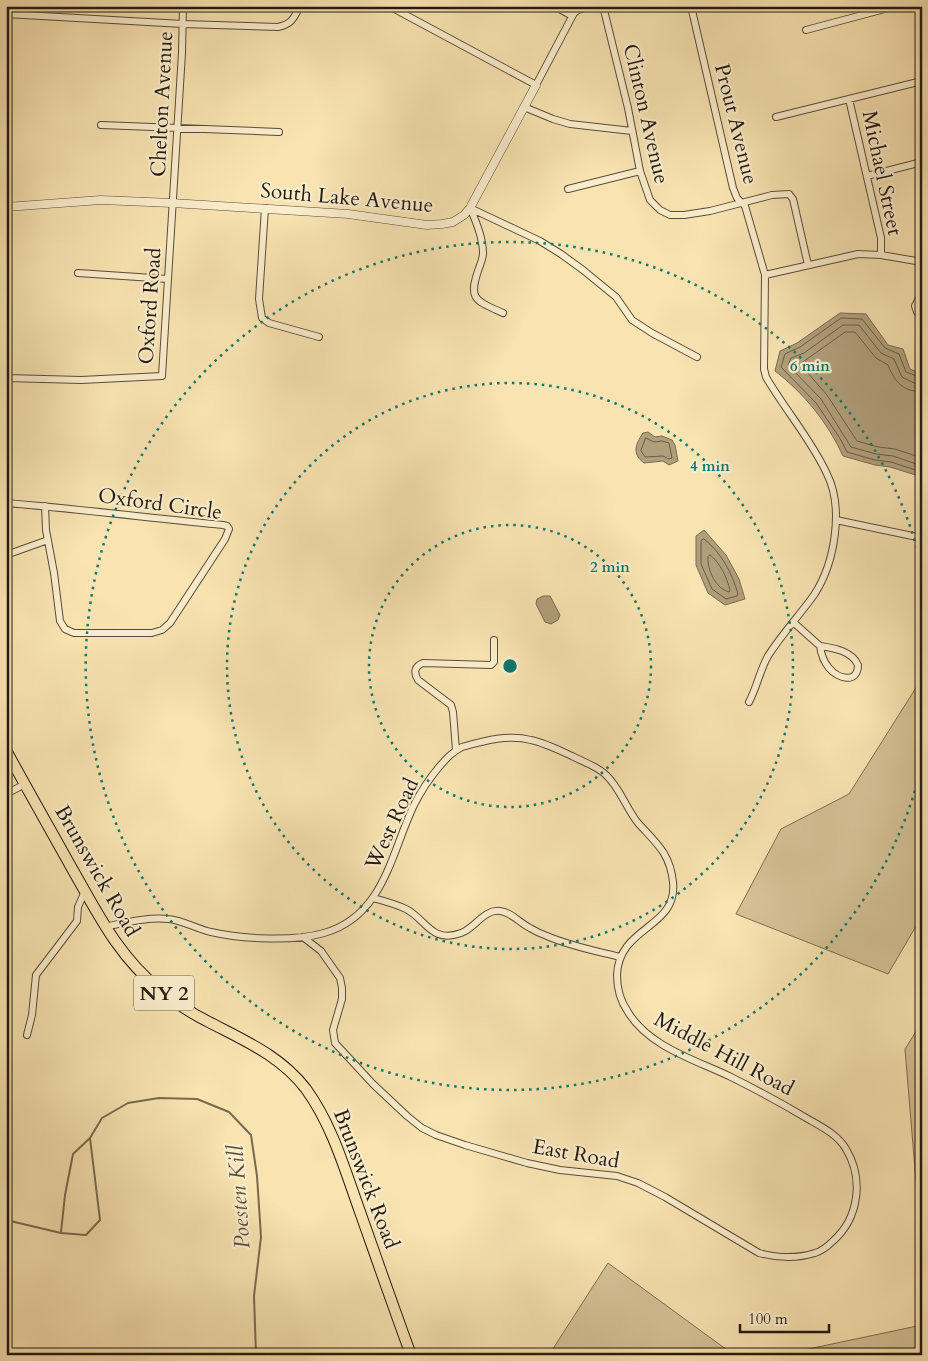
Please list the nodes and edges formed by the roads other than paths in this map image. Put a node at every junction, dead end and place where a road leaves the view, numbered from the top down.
1 (183, 6) edge
2 (300, 6) edge
3 (389, 6) edge
4 (406, 6) edge
5 (554, 6) edge
6 (591, 6) edge
7 (603, 6) edge
8 (691, 6) edge
9 (896, 6) edge
10 (402, 13) junction
11 (6, 14) edge
12 (572, 16) junction
13 (183, 24) junction
14 (806, 30) dead end
15 (922, 81) edge
16 (536, 85) junction
17 (849, 99) junction
18 (524, 108) junction
19 (776, 117) dead end
20 (101, 125) dead end
21 (178, 127) junction
22 (632, 131) junction
23 (279, 132) dead end
24 (922, 162) edge
25 (640, 171) junction
26 (867, 176) junction
27 (568, 189) dead end
28 (741, 202) junction
29 (172, 203) junction
30 (6, 207) edge
31 (265, 208) junction
32 (470, 208) junction
33 (881, 254) junction
34 (922, 262) edge
35 (808, 265) junction
36 (78, 273) dead end
37 (765, 274) junction
38 (168, 279) junction
39 (922, 294) edge
40 (503, 313) dead end
41 (922, 316) edge
42 (319, 338) dead end
43 (697, 357) dead end
44 (6, 378) edge
45 (6, 503) edge
46 (45, 506) junction
47 (836, 520) junction
48 (922, 538) edge
49 (48, 540) junction
50 (6, 555) edge
51 (793, 622) junction
52 (494, 640) dead end
53 (820, 646) junction
54 (749, 702) dead end
55 (6, 750) edge
56 (456, 750) junction
57 (25, 784) junction
58 (6, 794) edge
59 (85, 891) junction
60 (373, 898) junction
61 (104, 927) junction
62 (303, 937) junction
63 (620, 957) junction
64 (27, 1035) dead end
65 (836, 1137) joint
66 (411, 1355) edge

1 - 13 street, Chelton Avenue
2 - 13 street
3 - 10 street
4 - 10 street
5 - 12 street
6 - 12 street
7 - 22 street, Clinton Avenue
8 - 28 street, Prout Avenue
9 - 14 street
10 - 16 street
11 - 13 street
12 - 16 street, South Lake Avenue
13 - 21 street, Chelton Avenue
15 - 17 street
16 - 18 street, South Lake Avenue
17 - 19 street
17 - 26 street, Michael Street
18 - 22 street
18 - 32 street, South Lake Avenue
20 - 21 street
21 - 23 street
21 - 29 street, Chelton Avenue
22 - 25 street, Clinton Avenue
24 - 26 street
25 - 27 street
25 - 28 street, Clinton Avenue
26 - 33 street, Michael Street
28 - 35 street, Clinton Avenue
28 - 37 street, Prout Avenue
29 - 30 street, South Lake Avenue
29 - 31 street, South Lake Avenue
29 - 38 street, Oxford Road
31 - 32 street, South Lake Avenue
31 - 42 street
32 - 40 street
32 - 43 street
33 - 34 street
33 - 35 street
35 - 37 street
36 - 38 street
37 - 47 street, Prout Avenue
38 - 44 street, Oxford Road
39 - 41 street
45 - 46 street, Oxford Circle
46 - 49 street, Oxford Circle
46 - 49 street, Oxford Circle
47 - 48 street
47 - 51 street, Prout Avenue
49 - 50 street
51 - 53 street
51 - 54 street, Prout Avenue
52 - 56 street
53 - 53 street
55 - 57 main road, Brunswick Road / NY 2
56 - 60 street, West Road
56 - 63 street
57 - 58 street
57 - 59 main road, Brunswick Road / NY 2
59 - 61 main road, Brunswick Road / NY 2
59 - 64 street
60 - 62 street, West Road
60 - 63 street
61 - 62 street, West Road
61 - 66 main road, Brunswick Road / NY 2
62 - 65 street, East Road
63 - 65 street, Middle Hill Road

